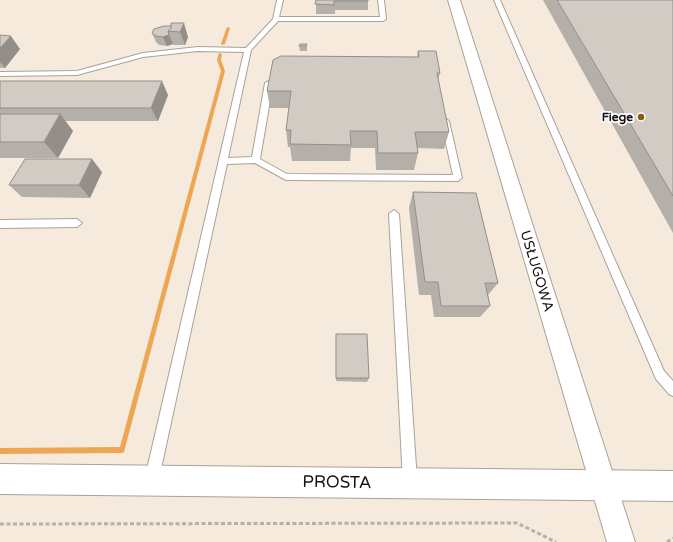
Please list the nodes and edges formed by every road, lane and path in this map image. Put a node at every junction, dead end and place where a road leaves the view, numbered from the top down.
1 (280, 0) edge
2 (381, 0) edge
3 (454, 0) edge
4 (497, 0) edge
5 (276, 19) junction
6 (248, 50) junction
7 (0, 74) edge
8 (269, 83) edge
9 (444, 115) edge
10 (256, 160) junction
11 (224, 161) junction
12 (394, 214) dead end
13 (77, 223) dead end
14 (0, 224) edge
15 (673, 390) edge
16 (0, 479) edge
17 (151, 480) junction
18 (410, 483) junction
19 (603, 486) junction
20 (673, 486) edge
21 (0, 524) edge
22 (673, 538) edge
23 (556, 542) edge
24 (621, 542) edge
25 (667, 542) edge

1 - 5 lane
2 - 5 lane
3 - 19 street, USŁUGOWA
4 - 15 lane
5 - 6 lane
6 - 7 lane
6 - 11 lane
8 - 10 lane
9 - 10 lane
10 - 11 lane
11 - 17 lane
12 - 18 lane
13 - 14 lane
16 - 17 street, PROSTA
17 - 18 street, PROSTA
18 - 19 street, PROSTA
19 - 20 street, PROSTA
19 - 24 street, USŁUGOWA
21 - 23 path
22 - 25 path

